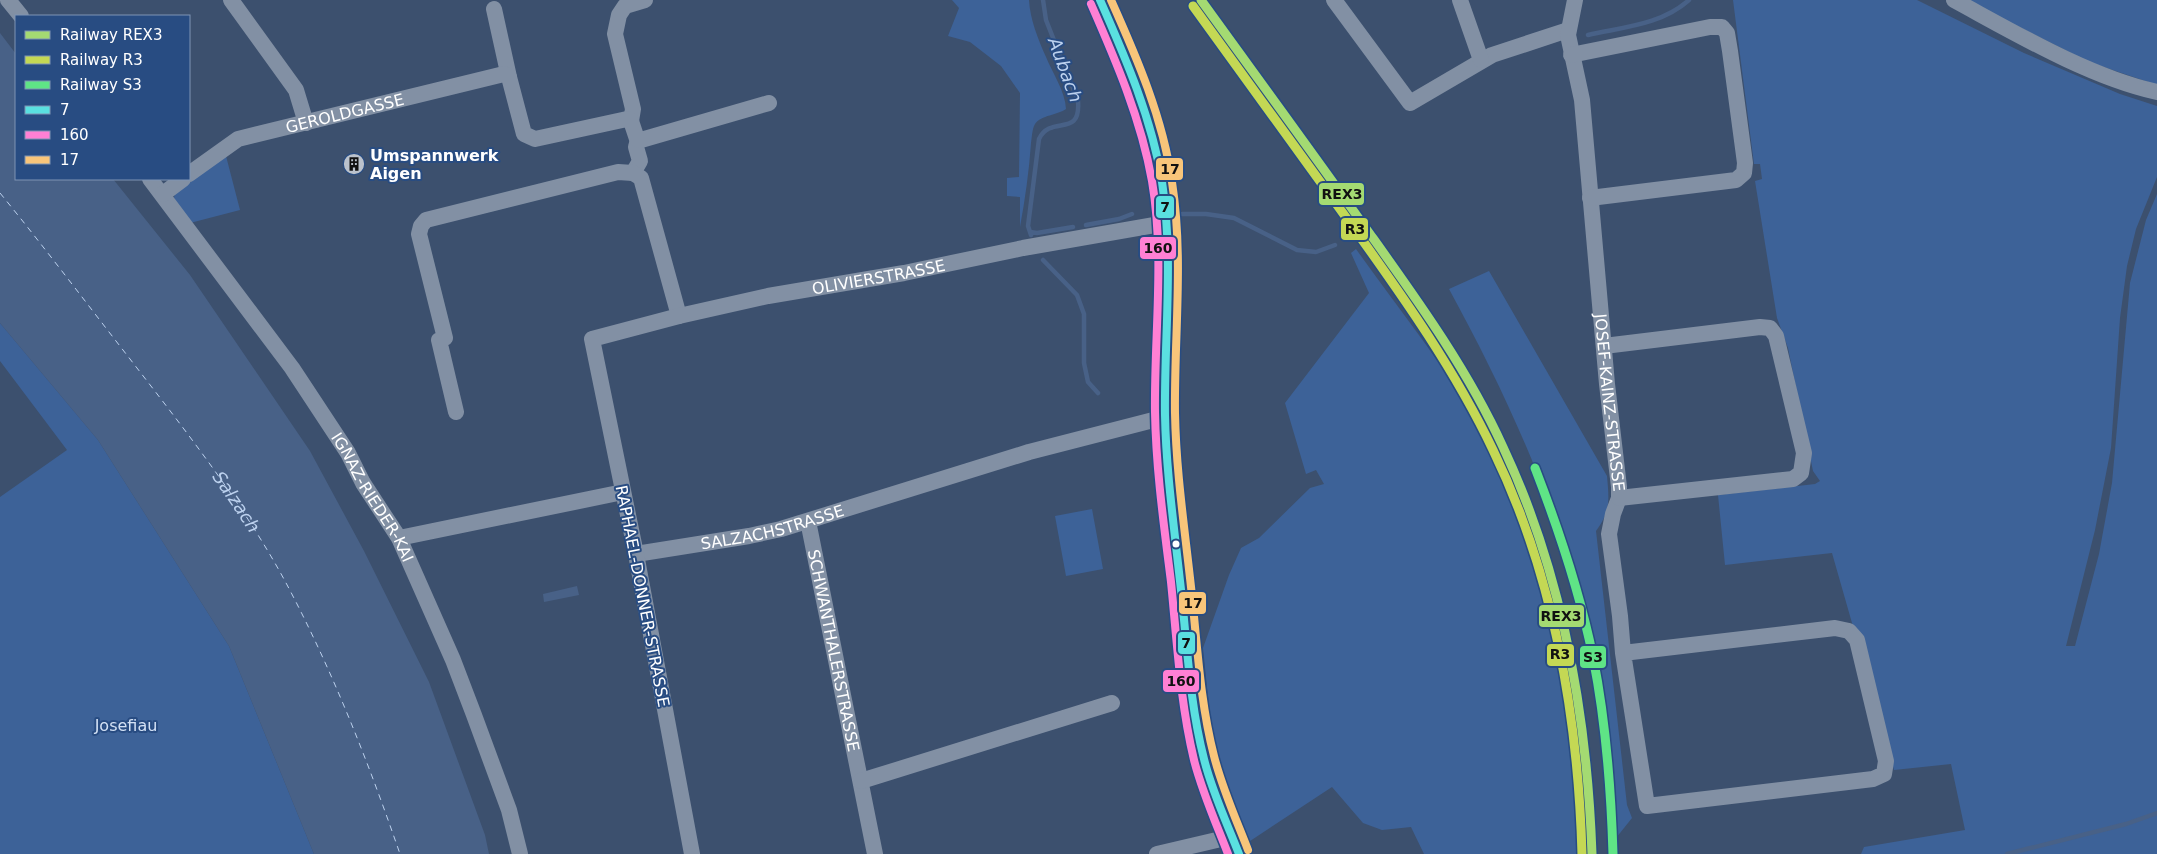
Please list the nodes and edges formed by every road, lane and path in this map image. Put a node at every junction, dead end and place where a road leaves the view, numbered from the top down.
1 (8, 0) edge
2 (231, 0) edge
3 (645, 0) edge
4 (1100, 0) edge
5 (1334, 0) edge
6 (1460, 0) edge
7 (1575, 0) edge
8 (1954, 0) edge
9 (494, 9) dead end
10 (20, 15) edge
11 (1568, 30) junction
12 (1571, 55) junction
13 (1481, 60) junction
14 (509, 77) junction
15 (2157, 92) edge
16 (769, 103) dead end
17 (631, 121) junction
18 (306, 123) junction
19 (638, 140) junction
20 (190, 173) edge
21 (633, 173) junction
22 (151, 180) edge
23 (182, 180) edge
24 (162, 194) junction
25 (1590, 198) junction
26 (1166, 223) junction
27 (679, 316) junction
28 (592, 339) joint
29 (1604, 346) junction
30 (456, 412) dead end
31 (1165, 417) junction
32 (623, 492) junction
33 (1618, 498) junction
34 (808, 521) junction
35 (399, 538) junction
36 (636, 554) junction
37 (1623, 653) junction
38 (1112, 703) dead end
39 (861, 781) junction
40 (1236, 846) edge
41 (520, 854) edge
42 (692, 854) edge
43 (875, 854) edge
44 (1157, 854) edge

1 - 10 street
2 - 18 street
3 - 17 street
4 - 26 main road
5 - 13 street
6 - 13 street
7 - 11 street, JOSEF-KAINZ-STRASSE
8 - 15 street
9 - 14 street
11 - 12 street, JOSEF-KAINZ-STRASSE
11 - 13 street
12 - 25 street, JOSEF-KAINZ-STRASSE
12 - 25 street
14 - 17 street
14 - 18 street, GEROLDGASSE
16 - 19 street
17 - 19 street
18 - 20 street, GEROLDGASSE
19 - 21 street
21 - 27 street
21 - 30 street
22 - 24 street, IGNAZ-RIEDER-KAI
23 - 24 street
24 - 35 street, IGNAZ-RIEDER-KAI
25 - 29 street, JOSEF-KAINZ-STRASSE
26 - 27 street, OLIVIERSTRASSE
26 - 31 main road
27 - 28 street, OLIVIERSTRASSE
28 - 32 street, RAPHAEL-DONNER-STRASSE
29 - 33 street, JOSEF-KAINZ-STRASSE
29 - 33 street
31 - 34 street, SALZACHSTRASSE
31 - 40 main road
32 - 35 street
32 - 36 street, RAPHAEL-DONNER-STRASSE
33 - 37 street, JOSEF-KAINZ-STRASSE
34 - 36 street, SALZACHSTRASSE
34 - 39 street, SCHWANTHALERSTRASSE
35 - 41 street, IGNAZ-RIEDER-KAI
36 - 42 street, RAPHAEL-DONNER-STRASSE
37 - 37 street, JOSEF-KAINZ-STRASSE
38 - 39 street
39 - 43 street, SCHWANTHALERSTRASSE
40 - 44 street

